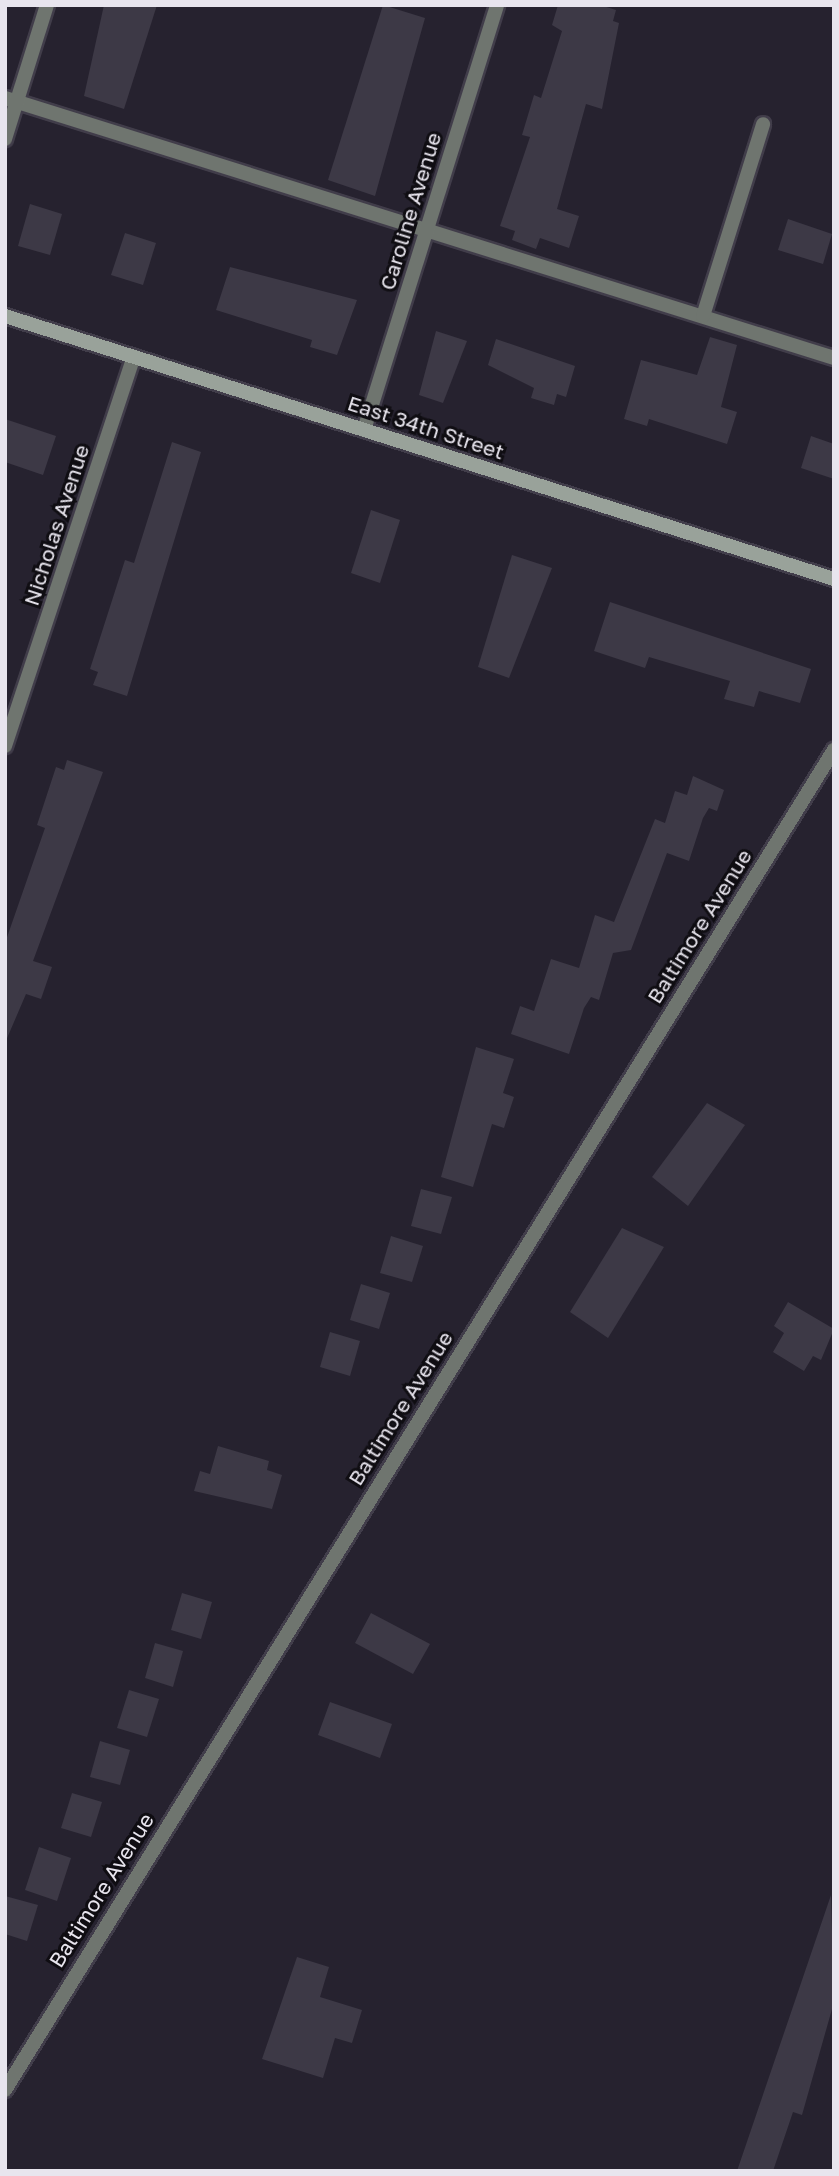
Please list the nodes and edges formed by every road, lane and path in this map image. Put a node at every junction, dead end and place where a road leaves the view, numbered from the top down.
1 (47, 5) edge
2 (497, 5) edge
3 (11, 99) edge
4 (762, 124) dead end
5 (5, 139) edge
6 (427, 228) junction
7 (5, 316) edge
8 (703, 316) junction
9 (134, 357) junction
10 (834, 358) edge
11 (364, 430) junction
12 (834, 579) edge
13 (5, 746) edge
14 (834, 750) edge
15 (5, 2057) edge
16 (20, 2063) junction
17 (5, 2090) edge

1 - 3 street
2 - 6 street, Caroline Avenue
3 - 5 street
3 - 6 street
4 - 8 street
6 - 8 street
6 - 11 street, Caroline Avenue
7 - 9 main road, East 34th Street
8 - 10 street
9 - 11 main road, East 34th Street
9 - 13 street, Nicholas Avenue
11 - 12 main road, East 34th Street
14 - 16 street, Baltimore Avenue
15 - 16 street
16 - 17 street, Baltimore Avenue

